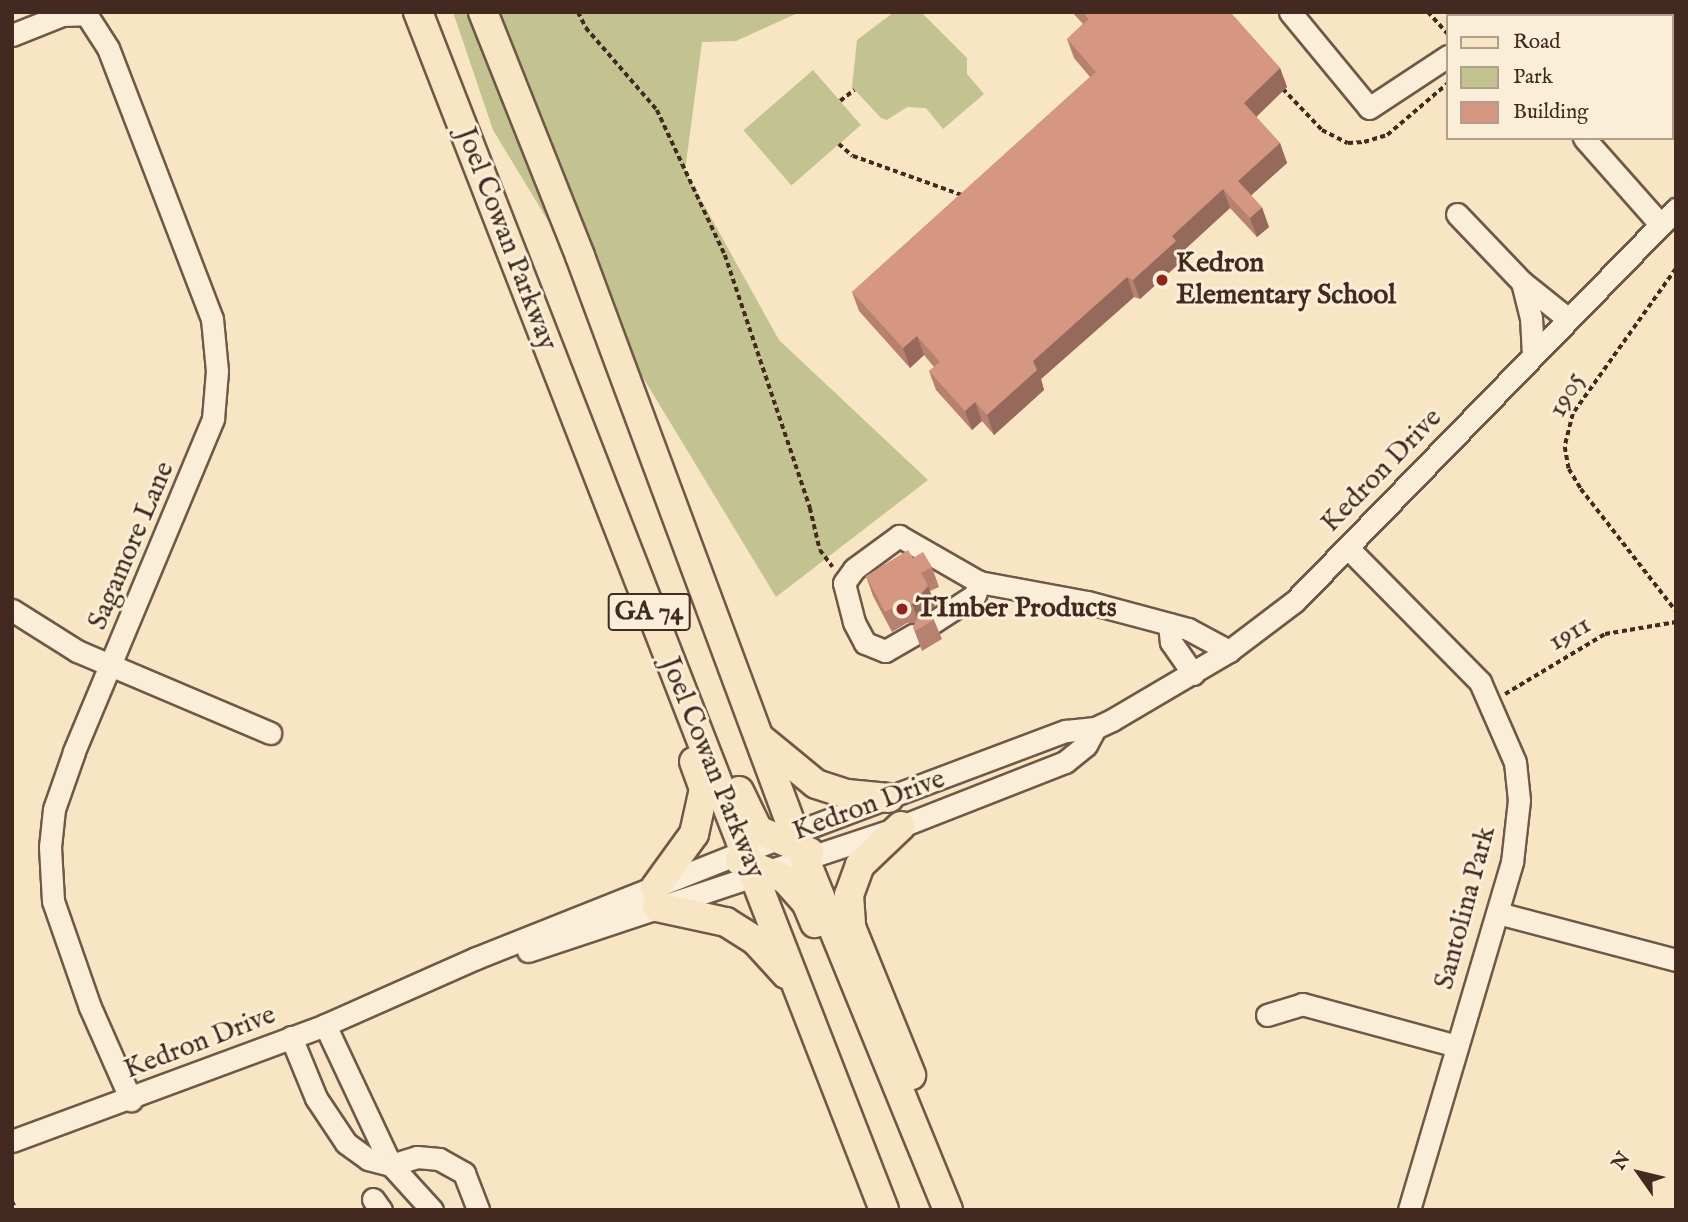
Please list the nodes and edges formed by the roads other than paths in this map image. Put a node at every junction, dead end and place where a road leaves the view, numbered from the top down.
1 (418, 12) edge
2 (483, 12) edge
3 (1290, 12) edge
4 (12, 35) edge
5 (1446, 57) edge
6 (1586, 140) edge
7 (1676, 209) edge
8 (1457, 214) dead end
9 (1660, 224) junction
10 (1522, 282) junction
11 (1567, 318) junction
12 (1533, 353) junction
13 (621, 539) junction
14 (1348, 548) junction
15 (636, 577) junction
16 (979, 582) junction
17 (12, 610) edge
18 (932, 623) edge
19 (1169, 624) junction
20 (913, 635) edge
21 (1229, 651) junction
22 (113, 664) junction
23 (1193, 674) junction
24 (1095, 728) junction
25 (270, 733) dead end
26 (758, 736) junction
27 (889, 798) junction
28 (901, 826) junction
29 (800, 848) junction
30 (750, 864) junction
31 (656, 898) junction
32 (1498, 913) junction
33 (1676, 960) edge
34 (797, 986) junction
35 (1266, 1015) dead end
36 (325, 1025) junction
37 (291, 1037) junction
38 (1457, 1045) junction
39 (131, 1100) junction
40 (12, 1142) edge
41 (391, 1165) junction
42 (933, 1179) junction
43 (432, 1210) edge
44 (478, 1210) edge
45 (884, 1210) edge
46 (948, 1210) edge
47 (1409, 1210) edge

1 - 13 main road, Joel Cowan Parkway / GA 74
2 - 26 main road, Joel Cowan Parkway / GA 74
3 - 5 street
4 - 22 street, Sagamore Lane
6 - 9 street
7 - 9 street, Kedron Drive
8 - 10 street
9 - 11 street, Kedron Drive
10 - 11 street
10 - 12 street
11 - 12 street, Kedron Drive
12 - 14 street, Kedron Drive
13 - 15 main road, Joel Cowan Parkway / GA 74
13 - 29 main road
14 - 21 street, Kedron Drive
14 - 32 street, Santolina Park
15 - 30 main road, Joel Cowan Parkway / GA 74
15 - 31 main road
16 - 18 street
16 - 19 street
16 - 20 street
17 - 22 street
19 - 21 street
19 - 23 street
21 - 23 street, Kedron Drive
22 - 25 street
22 - 39 street, Sagamore Lane
23 - 24 street, Kedron Drive
24 - 27 street, Kedron Drive
24 - 28 street, Kedron Drive
26 - 27 main road
26 - 29 main road, Joel Cowan Parkway / GA 74
27 - 29 street, Kedron Drive
28 - 29 street, Kedron Drive
28 - 42 main road
29 - 30 street, Kedron Drive
29 - 30 street, Kedron Drive
29 - 42 main road, Joel Cowan Parkway / GA 74
30 - 31 street, Kedron Drive
30 - 31 street, Kedron Drive
30 - 34 main road, Joel Cowan Parkway / GA 74
30 - 42 main road
31 - 34 main road
31 - 36 street, Kedron Drive
32 - 33 street
32 - 38 street, Santolina Park
34 - 45 main road, Joel Cowan Parkway / GA 74
35 - 38 street
36 - 37 street, Kedron Drive
36 - 41 street
37 - 39 street, Kedron Drive
37 - 41 street
38 - 47 street, Santolina Park
39 - 40 street, Kedron Drive
41 - 43 street
41 - 44 street
42 - 46 main road, Joel Cowan Parkway / GA 74

